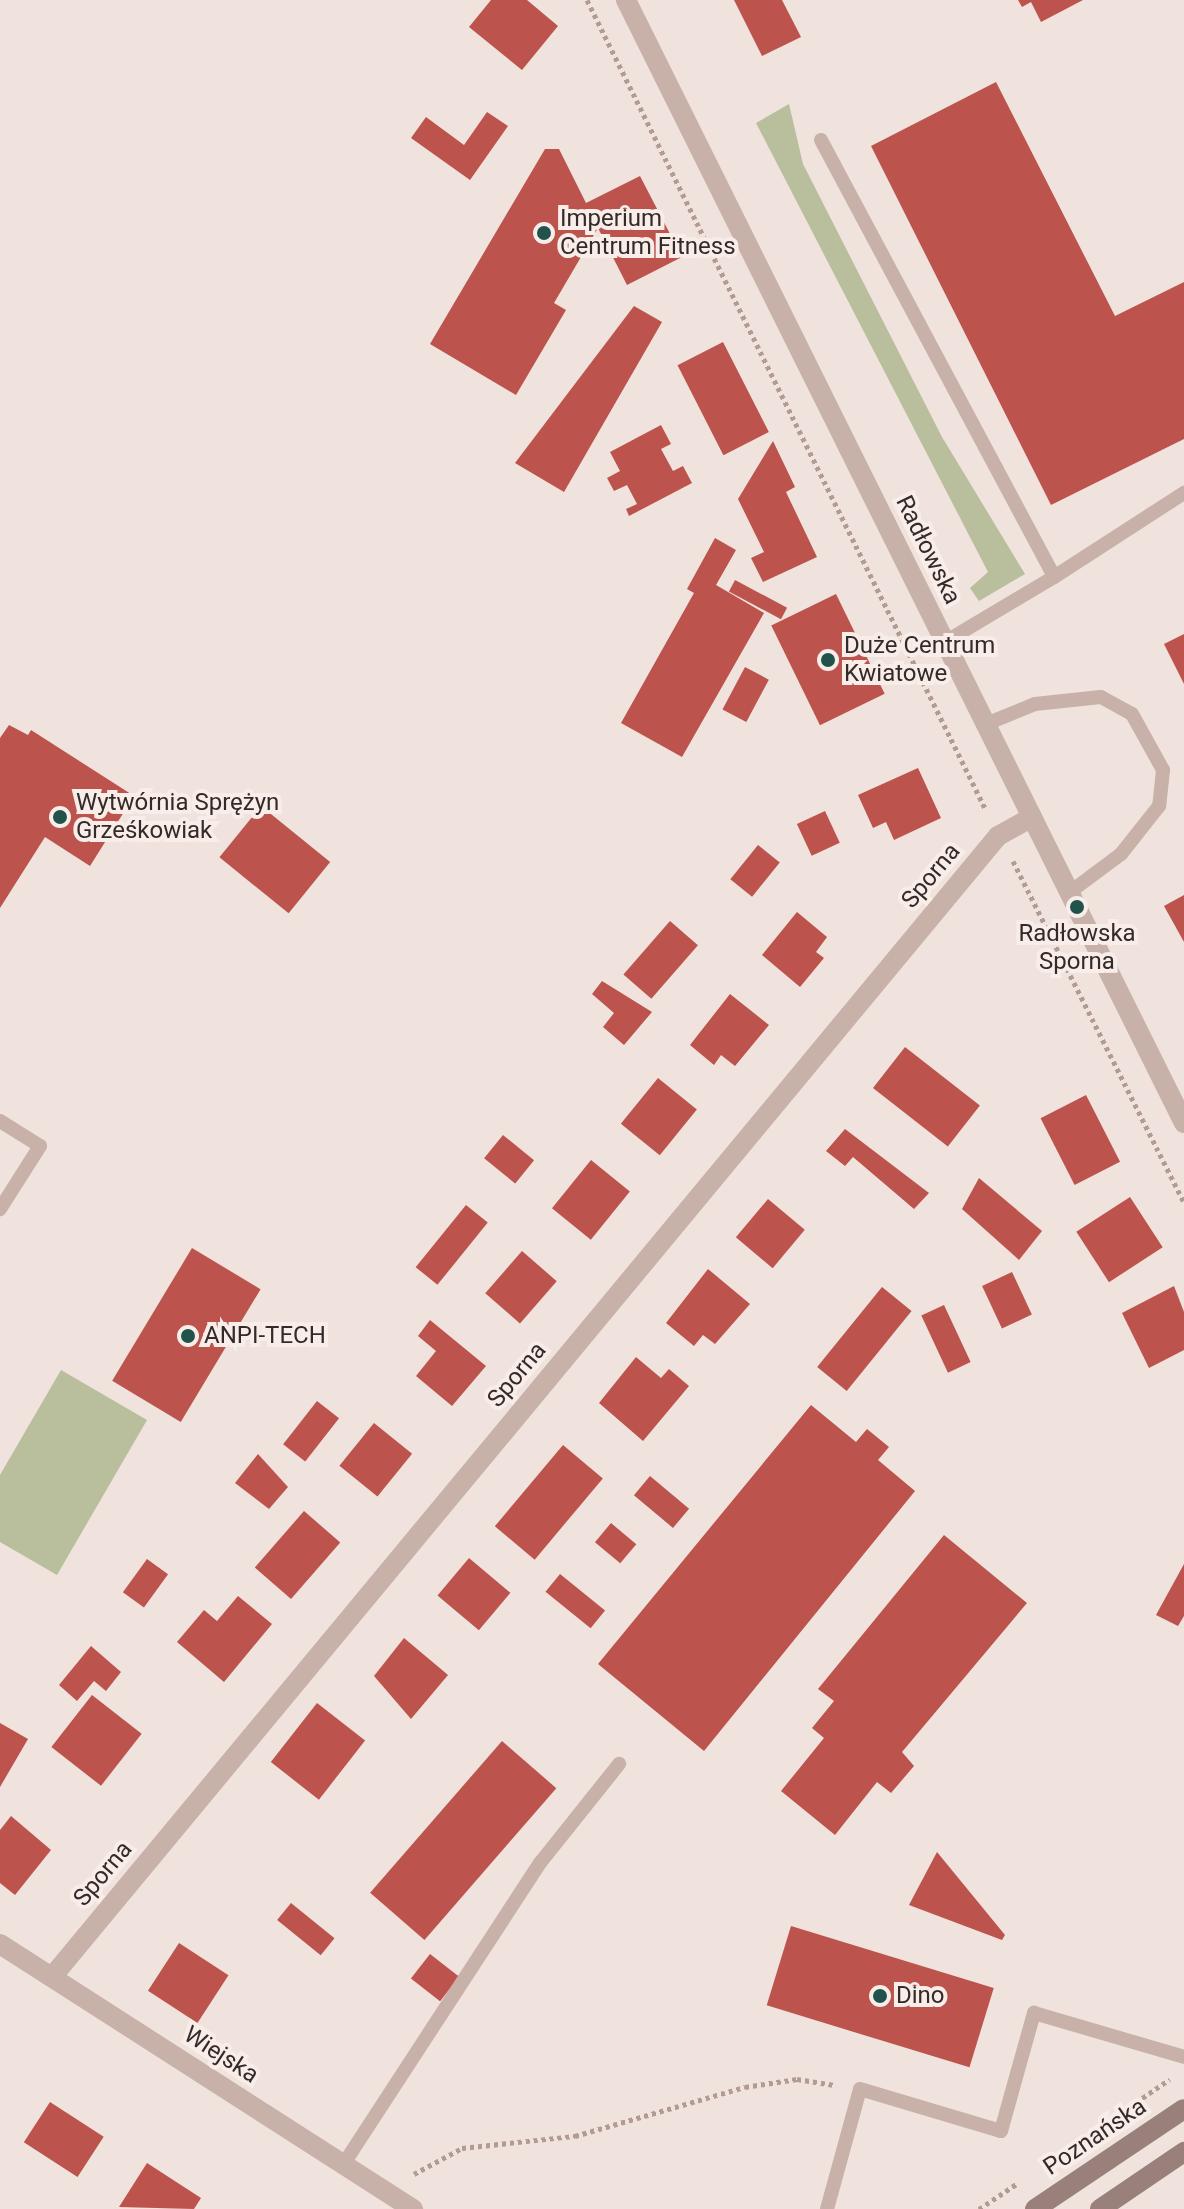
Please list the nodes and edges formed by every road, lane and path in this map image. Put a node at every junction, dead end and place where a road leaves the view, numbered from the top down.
1 (587, 0) edge
2 (626, 0) edge
3 (821, 140) dead end
4 (1184, 493) edge
5 (1054, 577) junction
6 (945, 642) junction
7 (986, 724) junction
8 (1032, 817) junction
9 (998, 836) junction
10 (1070, 892) junction
11 (0, 1121) edge
12 (1184, 1123) edge
13 (1184, 1203) edge
14 (0, 1209) edge
15 (619, 1764) dead end
16 (0, 1944) edge
17 (52, 1977) junction
18 (1184, 2057) edge
19 (860, 2089) junction
20 (1184, 2109) edge
21 (1184, 2152) edge
22 (343, 2165) junction
23 (385, 2191) junction
24 (413, 2209) edge
25 (827, 2209) edge
26 (1035, 2209) edge
27 (1100, 2209) edge

1 - 9 path
2 - 6 street, Radłowska
3 - 5 lane
4 - 5 lane
5 - 6 lane
6 - 7 street, Radłowska
7 - 8 street, Radłowska
7 - 10 lane
8 - 9 street, Sporna
8 - 10 street, Radłowska
9 - 13 path
9 - 17 street, Sporna
10 - 12 street, Radłowska
11 - 14 lane
15 - 22 lane
16 - 17 street, Wiejska
17 - 22 street, Wiejska
18 - 19 lane
19 - 23 path
19 - 25 lane
20 - 26 main road, Poznańska
21 - 27 main road
22 - 23 street, Wiejska
23 - 24 street, Wiejska

